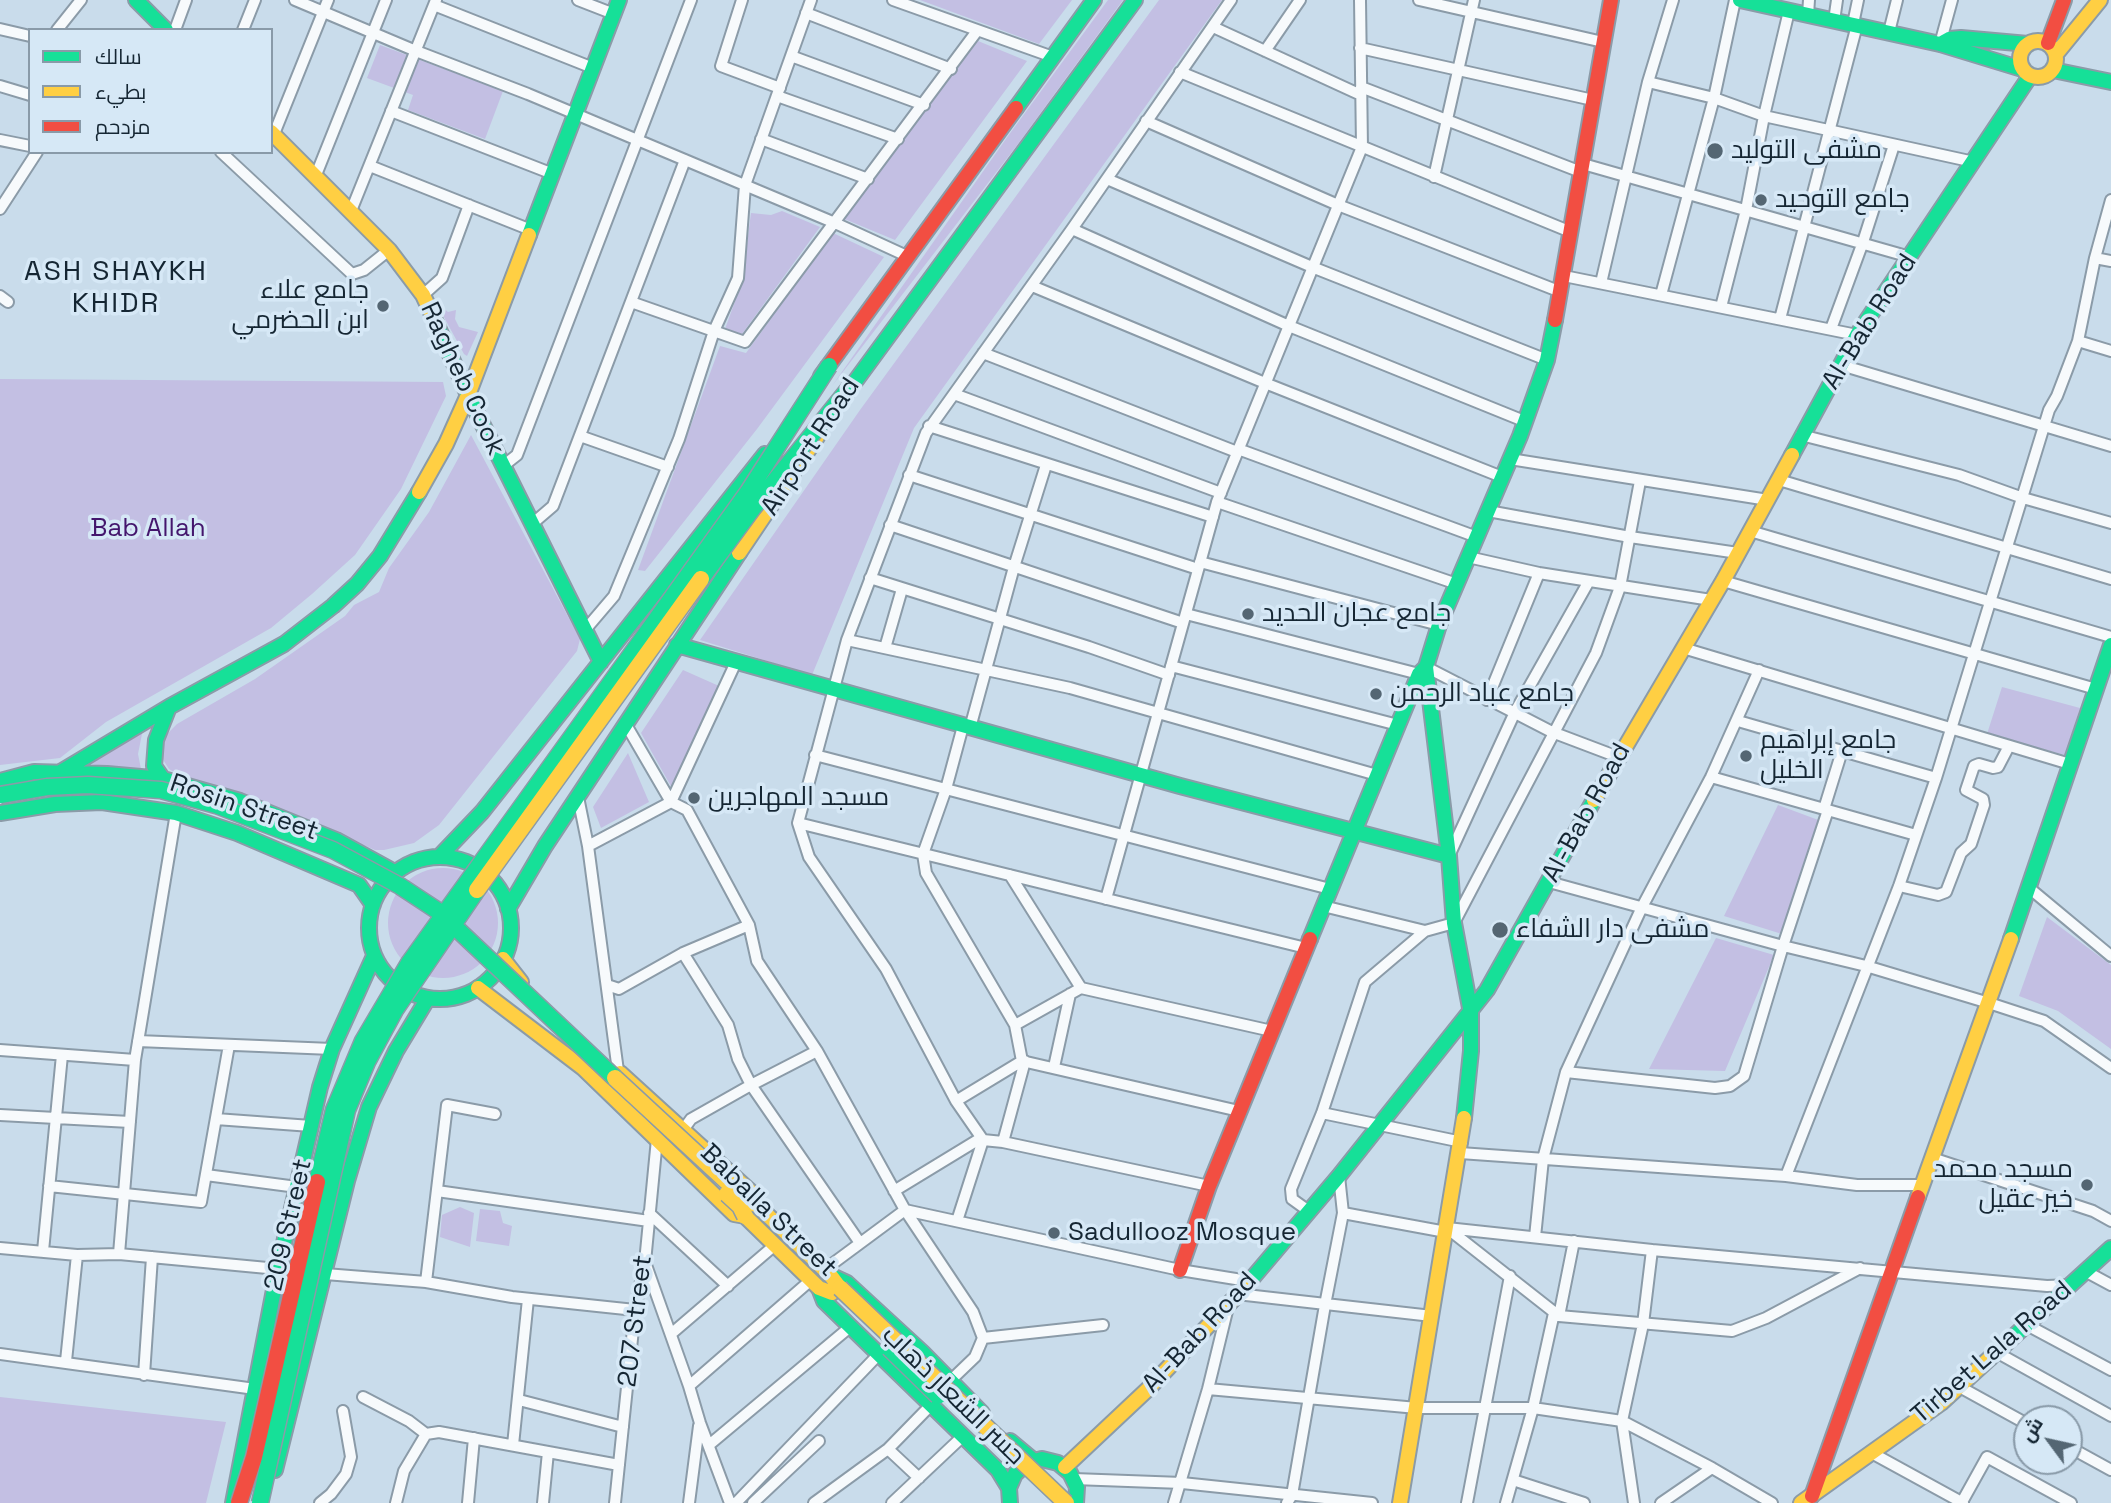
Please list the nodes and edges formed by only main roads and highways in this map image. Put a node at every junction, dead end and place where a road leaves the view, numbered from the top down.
1 (136, 0) edge
2 (1094, 0) edge
3 (1135, 0) edge
4 (1611, 0) edge
5 (2064, 0) edge
6 (2100, 0) edge
7 (1747, 1) edge
8 (617, 7) edge
9 (1809, 8) edge
10 (164, 28) edge
11 (1940, 44) junction
12 (2028, 44) junction
13 (2052, 56) junction
14 (2026, 72) junction
15 (2111, 82) edge
16 (273, 133) edge
17 (829, 366) junction
18 (851, 386) junction
19 (468, 395) junction
20 (677, 645) junction
21 (2111, 645) edge
22 (601, 662) junction
23 (1423, 671) junction
24 (169, 707) junction
25 (59, 773) junction
26 (163, 779) junction
27 (0, 781) edge
28 (0, 795) edge
29 (0, 802) edge
30 (0, 813) edge
31 (1353, 831) junction
32 (336, 840) junction
33 (1449, 856) junction
34 (439, 857) junction
35 (323, 868) junction
36 (396, 873) junction
37 (373, 905) junction
38 (508, 909) junction
39 (374, 956) junction
40 (503, 959) junction
41 (478, 988) junction
42 (428, 998) junction
43 (1471, 1013) junction
44 (751, 1210) junction
45 (2111, 1248) edge
46 (1180, 1270) road end
47 (826, 1283) junction
48 (1034, 1461) junction
49 (1070, 1473) junction
50 (1009, 1495) edge
51 (1807, 1499) edge
52 (1076, 1501) edge
53 (233, 1503) edge
54 (239, 1503) edge
55 (260, 1503) edge
56 (266, 1503) edge
57 (1049, 1503) edge
58 (1399, 1503) edge

1 - 10 main road
2 - 17 main road, Airport Road
3 - 18 main road, Airport Road
4 - 23 main road
5 - 13 main road
6 - 13 main road
7 - 9 main road
8 - 19 main road
9 - 11 main road
11 - 12 main road
11 - 14 main road
12 - 13 main road
12 - 14 main road
13 - 14 main road
13 - 15 main road
14 - 43 main road, Al-Bab Road
16 - 19 main road, Ragheb Cook
17 - 22 main road, Airport Road
17 - 54 main road, bridge
18 - 20 main road, Airport Road
18 - 55 main road, bridge
19 - 22 main road, Ragheb Cook
19 - 24 main road
20 - 31 main road
20 - 38 main road, Airport Road
21 - 51 main road
22 - 34 main road, Airport Road
23 - 31 main road
23 - 33 main road
24 - 25 main road
24 - 26 main road
25 - 26 main road, Rosin Street
25 - 27 main road, Rosin Street
26 - 32 main road, Rosin Street
28 - 44 main road, bridge
29 - 44 main road, bridge
30 - 35 main road, Rosin Street
31 - 33 main road
31 - 46 main road
32 - 35 main road
32 - 36 main road, Rosin Street
33 - 43 main road
34 - 36 main road
34 - 38 main road
35 - 37 main road, Rosin Street
36 - 37 main road
37 - 39 main road
38 - 40 main road
39 - 42 main road
39 - 53 main road, 209 Street
40 - 41 main road
40 - 44 main road, Baballa Street
41 - 42 main road
41 - 44 main road, Baballa Street
42 - 56 main road, 209 Street
43 - 49 main road, Al-Bab Road
43 - 58 main road
44 - 47 main road, Baballa Street
44 - 47 main road, Baballa Street
45 - 51 main road, Tirbet Lala Road
47 - 48 main road, Baballa Street
47 - 50 main road, Baballa Street
47 - 52 main road, جسر الشعار ذهاب, bridge
47 - 57 main road, bridge
48 - 49 main road
48 - 50 main road
49 - 52 main road

